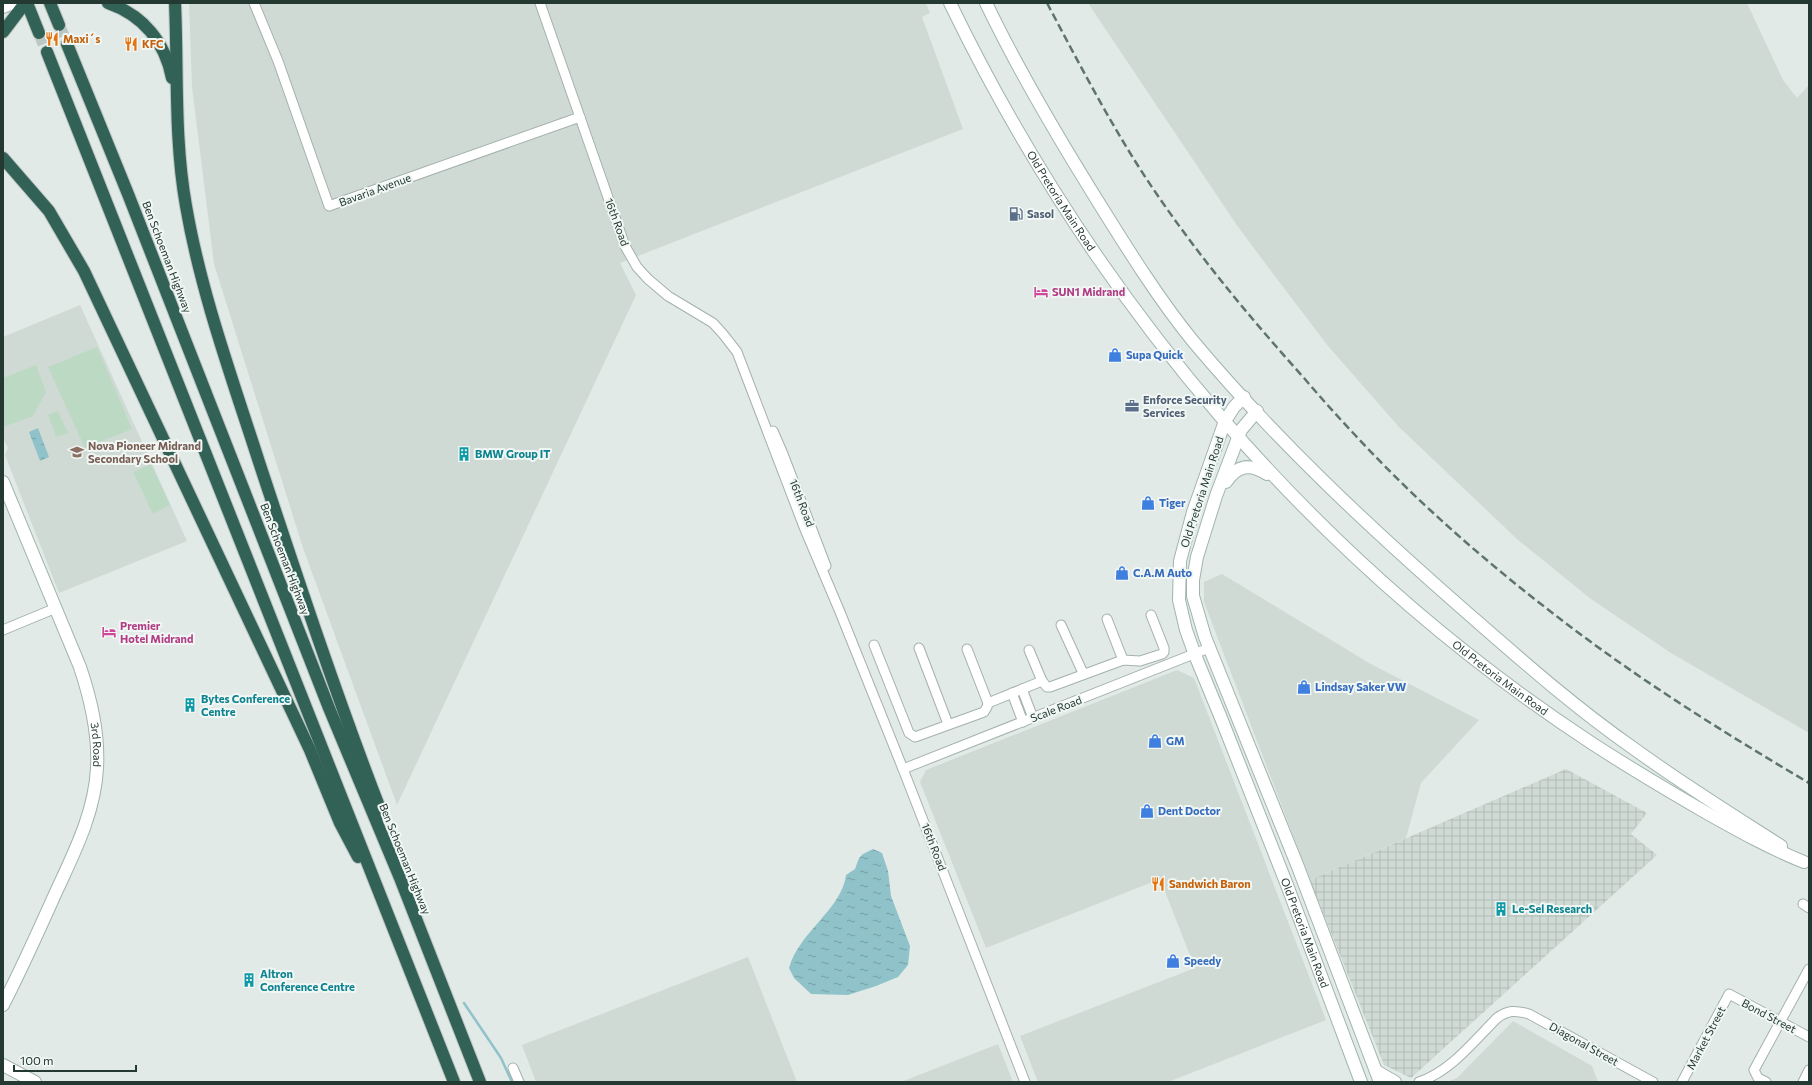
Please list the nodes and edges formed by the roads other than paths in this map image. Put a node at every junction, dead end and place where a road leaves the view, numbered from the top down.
1 (13, 3) edge
2 (26, 3) edge
3 (50, 3) edge
4 (108, 3) edge
5 (175, 3) edge
6 (254, 3) edge
7 (540, 3) edge
8 (950, 3) edge
9 (986, 3) edge
10 (3, 7) edge
11 (59, 25) tunnel mouth
12 (3, 32) edge
13 (39, 33) tunnel mouth
14 (67, 44) tunnel mouth
15 (47, 52) tunnel mouth
16 (177, 114) junction
17 (580, 117) junction
18 (3, 158) edge
19 (1244, 397) junction
20 (1257, 411) junction
21 (1225, 421) junction
22 (1239, 437) junction
23 (3, 482) edge
24 (1289, 493) junction
25 (1216, 496) junction
26 (56, 608) junction
27 (1151, 614) dead end
28 (1107, 619) dead end
29 (1061, 625) dead end
30 (3, 630) edge
31 (874, 645) dead end
32 (919, 648) dead end
33 (967, 648) dead end
34 (1209, 648) junction
35 (1028, 650) dead end
36 (1194, 655) junction
37 (1123, 660) junction
38 (1083, 673) junction
39 (1042, 681) junction
40 (1022, 689) junction
41 (1012, 693) junction
42 (988, 703) junction
43 (1033, 718) junction
44 (1023, 722) junction
45 (948, 724) junction
46 (903, 768) junction
47 (1807, 863) edge
48 (400, 878) junction
49 (381, 898) junction
50 (1809, 969) edge
51 (1729, 994) joint
52 (3, 1005) edge
53 (1781, 1022) junction
54 (1809, 1037) edge
55 (3, 1065) edge
56 (513, 1068) dead end
57 (1809, 1070) edge
58 (1378, 1076) edge
59 (35, 1082) edge
60 (454, 1082) edge
61 (480, 1082) edge
62 (519, 1082) edge
63 (1025, 1082) edge
64 (1361, 1082) edge
65 (1395, 1082) edge
66 (1419, 1082) edge
67 (1653, 1082) edge
68 (1682, 1082) edge
69 (1766, 1082) edge
70 (1803, 1082) edge

1 - 10 main road
2 - 12 highway
2 - 13 highway
3 - 11 highway
4 - 16 highway
5 - 16 highway
6 - 17 street, Bavaria Avenue
7 - 17 street, 16th Road
8 - 21 main road, Old Pretoria Main Road
9 - 19 main road, Old Pretoria Main Road
14 - 48 highway, Ben Schoeman Highway
15 - 49 highway
16 - 48 highway
17 - 46 street, 16th Road
18 - 49 highway
19 - 20 main road, Old Pretoria Main Road
19 - 21 main road, Old Pretoria Main Road
20 - 22 main road, Old Pretoria Main Road
20 - 47 main road, Old Pretoria Main Road
21 - 22 main road, Old Pretoria Main Road
21 - 36 main road, Old Pretoria Main Road
22 - 24 main road, Old Pretoria Main Road
22 - 25 main road, Old Pretoria Main Road
23 - 26 main road, 3rd Road
24 - 25 main road
24 - 47 main road, Old Pretoria Main Road
25 - 34 main road, Old Pretoria Main Road
26 - 30 street
26 - 52 main road, 3rd Road
27 - 37 street
28 - 37 street
29 - 38 street
31 - 45 street
32 - 45 street
33 - 42 street
34 - 36 street, Scale Road
34 - 58 main road, Old Pretoria Main Road
35 - 39 street
36 - 43 street, Scale Road
36 - 64 main road, Old Pretoria Main Road
37 - 38 street
38 - 39 street
39 - 40 street
40 - 41 street
40 - 43 street
41 - 42 street
41 - 44 street
42 - 45 street
43 - 44 street, Scale Road
44 - 46 street, Scale Road
46 - 63 street, 16th Road
48 - 61 highway, Ben Schoeman Highway
49 - 60 highway
50 - 53 street
51 - 53 street, Bond Street
51 - 68 street, Market Street
53 - 54 street, Bond Street
53 - 69 street
55 - 59 main road
56 - 62 street
57 - 70 street
58 - 65 main road
66 - 67 street, Diagonal Street

